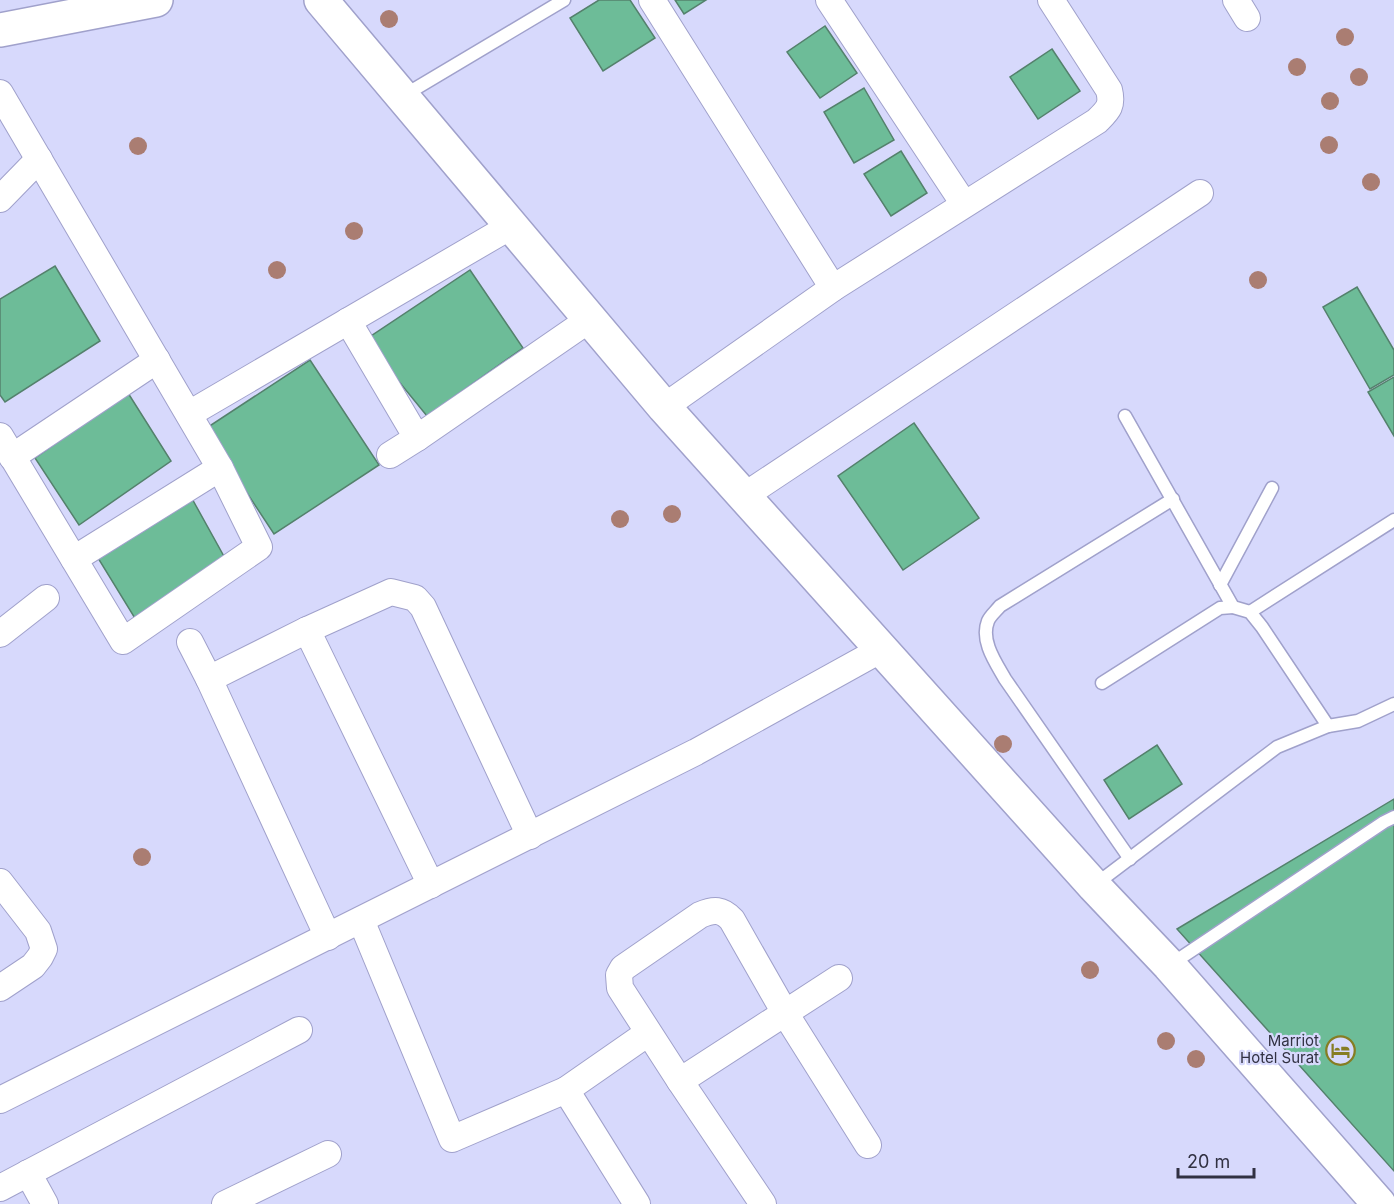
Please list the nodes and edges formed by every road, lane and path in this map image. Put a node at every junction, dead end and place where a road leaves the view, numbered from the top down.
1 (156, 0) edge
2 (321, 0) edge
3 (564, 0) edge
4 (652, 0) edge
5 (829, 0) edge
6 (1051, 0) edge
7 (0, 30) edge
8 (0, 93) edge
9 (402, 96) junction
10 (39, 159) junction
11 (1200, 193) dead end
12 (0, 199) edge
13 (964, 204) junction
14 (511, 226) junction
15 (833, 288) junction
16 (590, 319) junction
17 (348, 321) junction
18 (157, 360) junction
19 (664, 407) junction
20 (189, 414) junction
21 (1125, 416) dead end
22 (417, 438) junction
23 (6, 446) edge
24 (390, 455) dead end
25 (220, 468) junction
26 (1272, 488) dead end
27 (744, 496) junction
28 (1173, 499) junction
29 (1394, 520) edge
30 (74, 559) junction
31 (1221, 585) junction
32 (46, 598) dead end
33 (1233, 607) junction
34 (1250, 612) junction
35 (308, 630) junction
36 (0, 634) edge
37 (190, 642) dead end
38 (882, 649) junction
39 (209, 679) junction
40 (1102, 683) dead end
41 (1394, 704) edge
42 (1328, 726) junction
43 (1394, 817) edge
44 (530, 836) junction
45 (1130, 859) junction
46 (0, 882) edge
47 (431, 885) junction
48 (1094, 886) junction
49 (361, 920) junction
50 (328, 937) junction
51 (1169, 965) junction
52 (839, 978) dead end
53 (0, 988) edge
54 (785, 1013) junction
55 (299, 1030) dead end
56 (648, 1033) junction
57 (680, 1081) junction
58 (566, 1090) junction
59 (0, 1100) edge
60 (868, 1145) dead end
61 (328, 1154) dead end
62 (28, 1173) junction
63 (0, 1188) edge
64 (634, 1203) edge
65 (45, 1204) edge
66 (225, 1204) edge
67 (764, 1204) edge
68 (1379, 1204) edge

1 - 7 street
2 - 9 street
3 - 9 lane
4 - 15 street
5 - 13 street
6 - 13 street
8 - 10 street
9 - 14 street
10 - 12 street
10 - 18 street
11 - 27 street
13 - 15 street
14 - 16 street
14 - 17 street
15 - 19 street
16 - 19 street
16 - 22 street
17 - 20 street
17 - 22 street
18 - 20 street
18 - 23 street
19 - 27 street
20 - 25 street
21 - 28 lane
22 - 24 street
23 - 30 street
25 - 30 street
25 - 30 street
26 - 31 lane
27 - 38 street
28 - 31 lane
28 - 45 lane
29 - 34 lane
31 - 33 lane
32 - 36 street
33 - 34 lane
33 - 40 lane
34 - 42 lane
35 - 39 street
35 - 44 street
35 - 47 street
37 - 39 street
38 - 44 street
38 - 48 street
39 - 50 street
41 - 42 lane
42 - 45 lane
43 - 51 lane
44 - 47 street
45 - 48 lane
46 - 53 street
47 - 49 street
48 - 51 street
49 - 50 street
49 - 58 street
50 - 59 street
51 - 68 street
52 - 54 street
54 - 56 street
54 - 57 street
54 - 60 street
55 - 62 street
56 - 57 street
56 - 58 street
57 - 67 street
58 - 64 street
61 - 66 street
62 - 63 street
62 - 65 street

